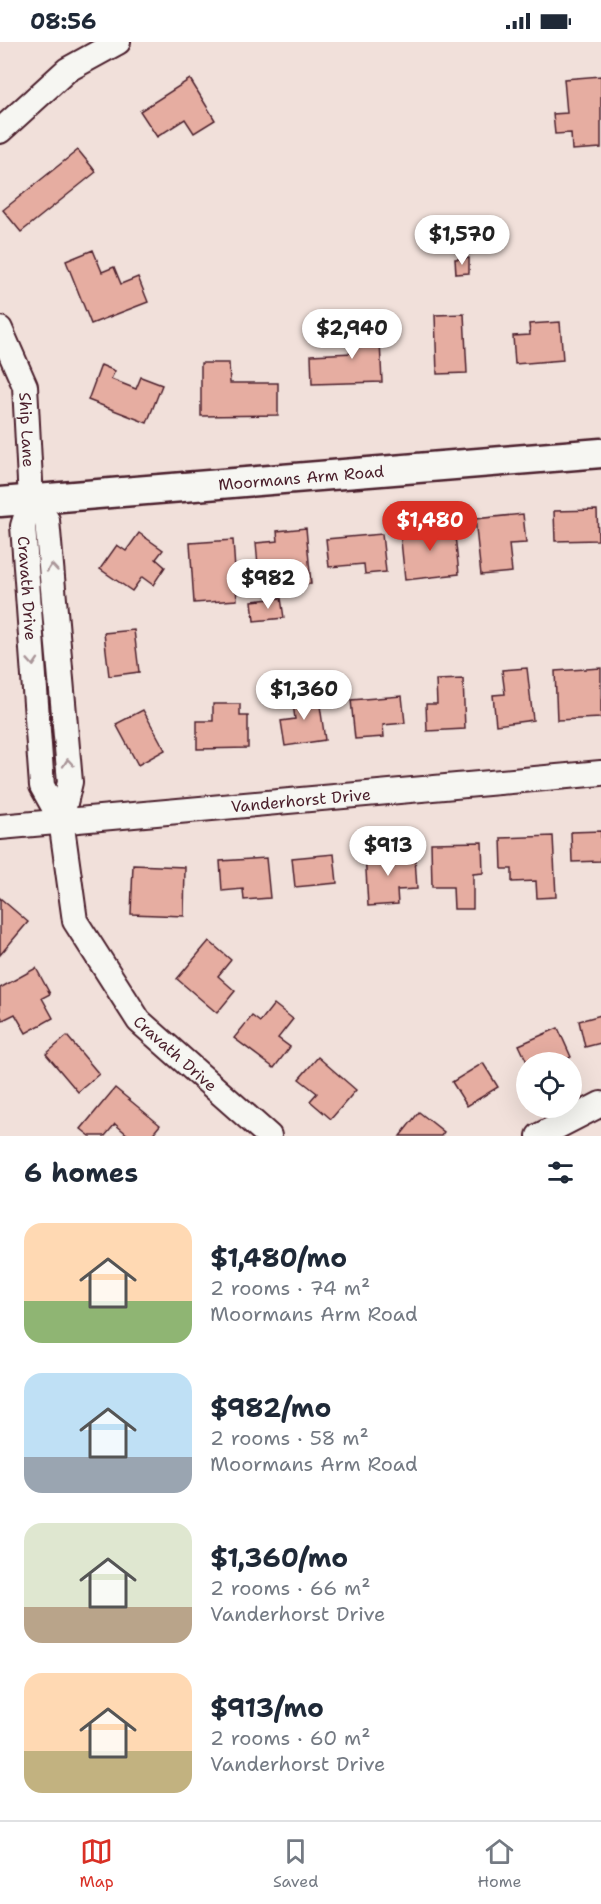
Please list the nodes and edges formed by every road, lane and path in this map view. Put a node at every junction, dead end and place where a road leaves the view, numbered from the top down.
1 (118, 42) edge
2 (0, 131) edge
3 (0, 329) edge
4 (601, 453) edge
5 (32, 500) junction
6 (0, 502) edge
7 (601, 773) edge
8 (61, 820) junction
9 (0, 826) edge
10 (601, 1104) edge
11 (269, 1136) edge
12 (539, 1136) edge

1 - 2 street
3 - 5 street, Ship Lane
4 - 5 street, Moormans Arm Road
5 - 6 street, Moormans Arm Road
5 - 8 street, Cravath Drive
7 - 8 street, Vanderhorst Drive
8 - 9 street, Vanderhorst Drive
8 - 11 street, Cravath Drive
10 - 12 street

